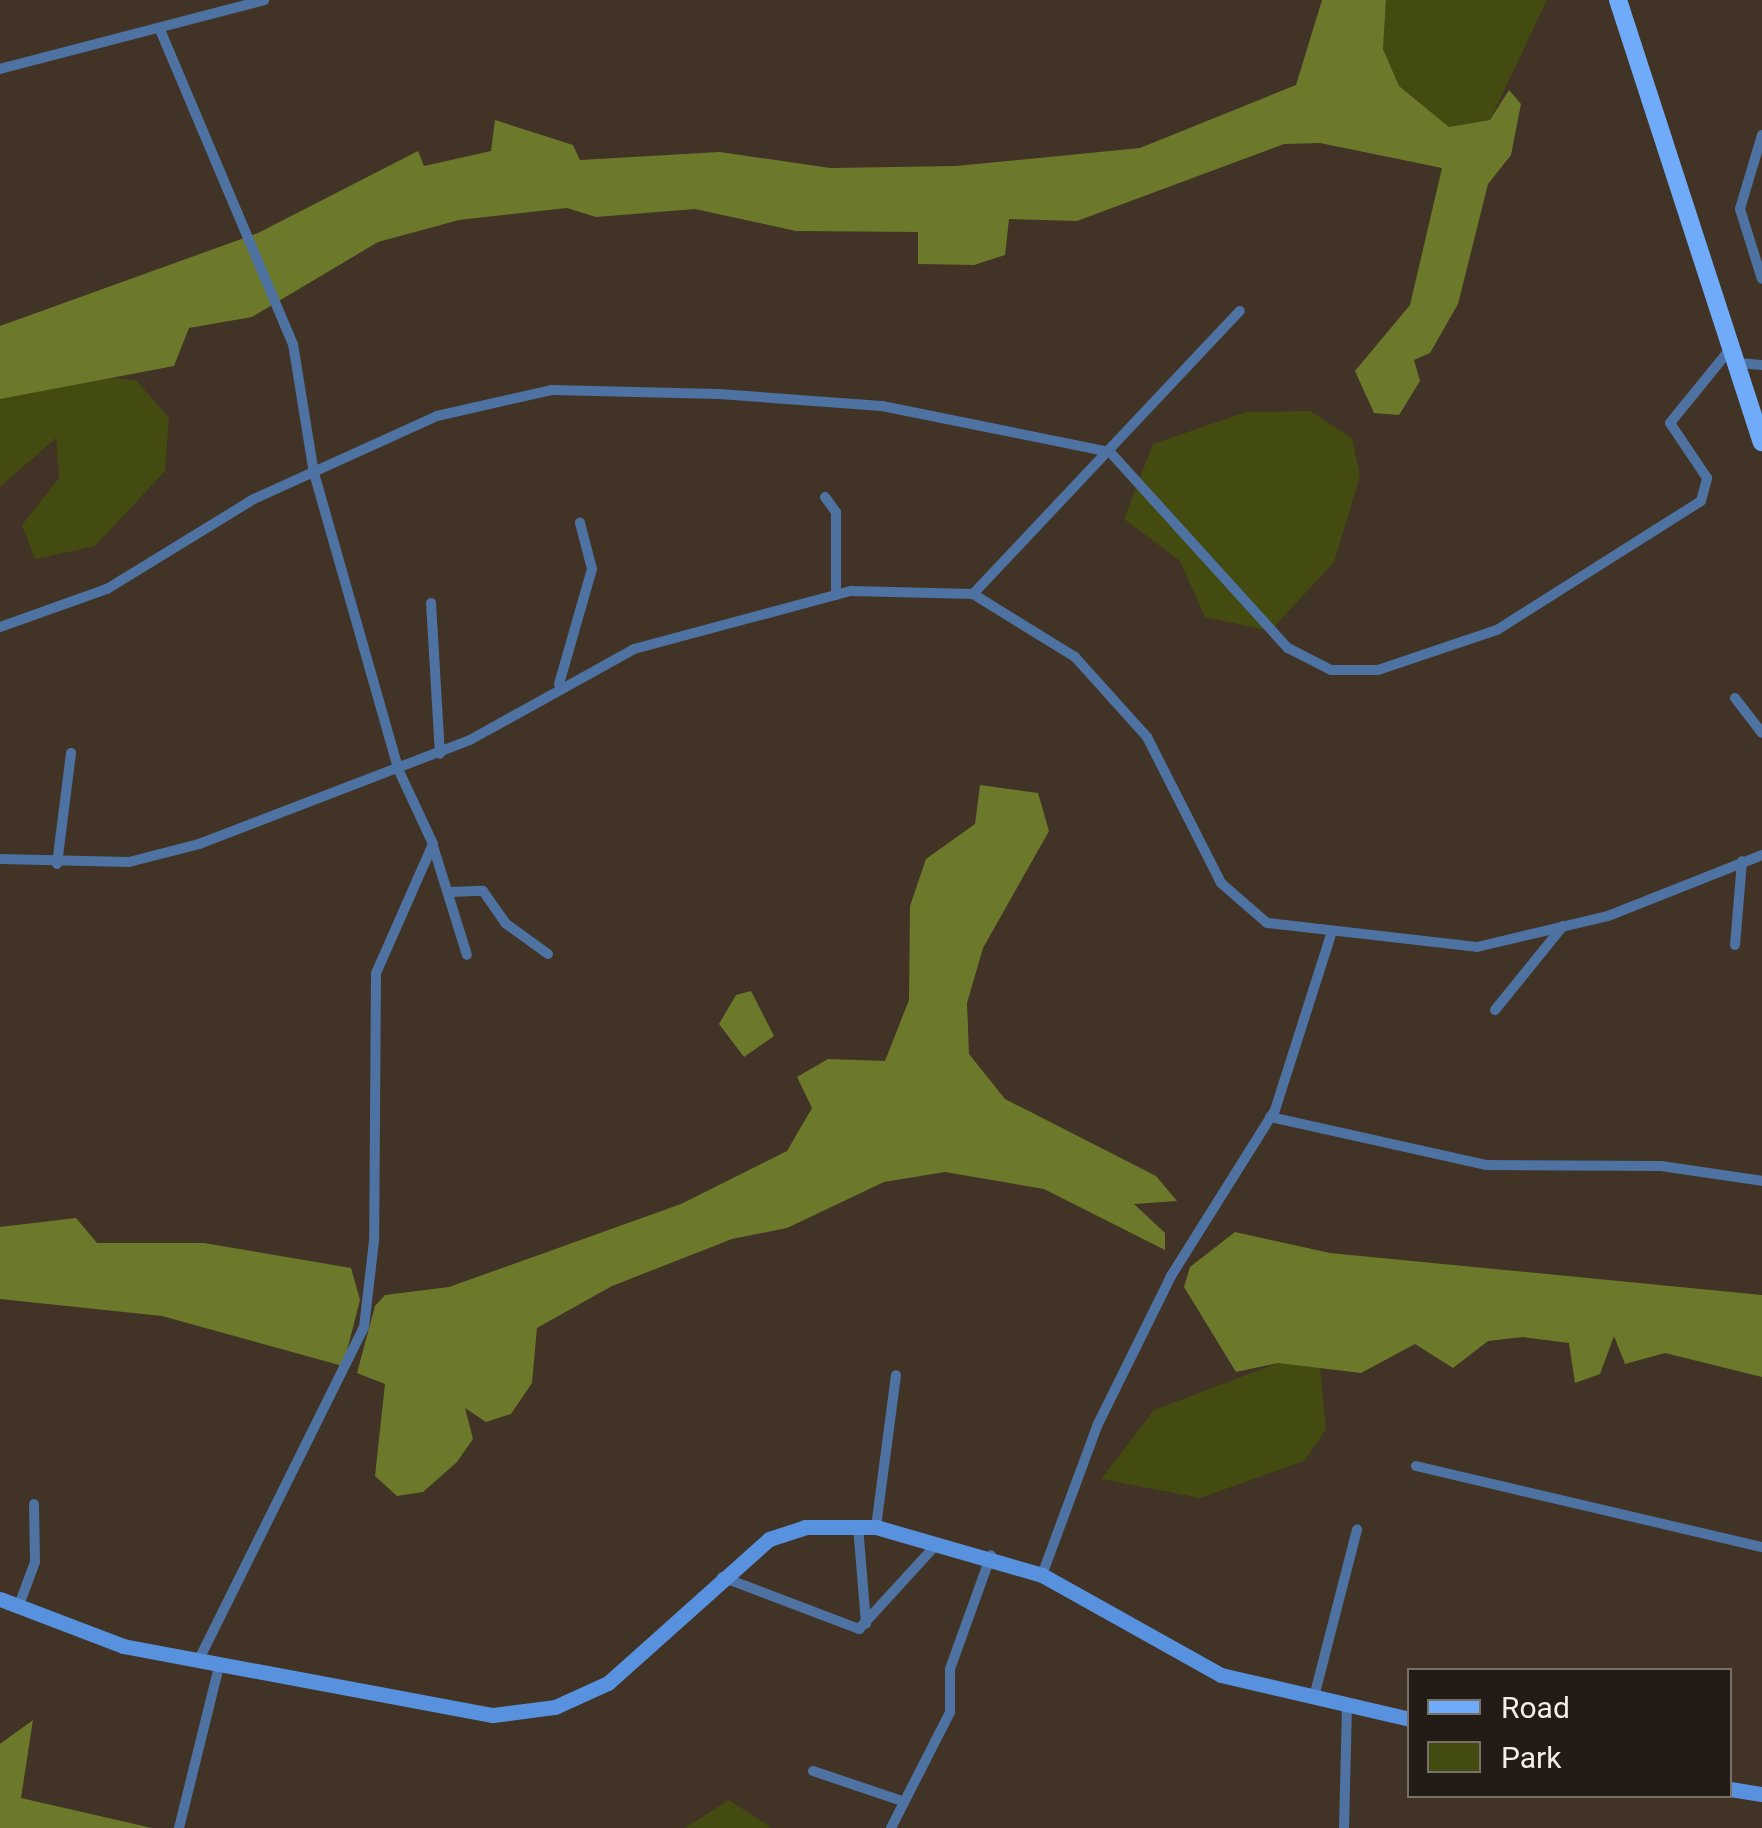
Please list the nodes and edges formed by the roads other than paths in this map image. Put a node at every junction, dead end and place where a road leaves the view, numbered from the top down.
1 (264, 0) edge
2 (1618, 0) edge
3 (162, 32) junction
4 (0, 69) edge
5 (1762, 135) edge
6 (1762, 279) edge
7 (1240, 311) dead end
8 (1735, 354) junction
9 (1762, 364) edge
10 (1762, 442) edge
11 (1110, 452) junction
12 (314, 473) junction
13 (825, 497) dead end
14 (580, 523) dead end
15 (836, 594) junction
16 (972, 594) junction
17 (431, 603) dead end
18 (0, 628) edge
19 (559, 684) junction
20 (1735, 698) dead end
21 (1762, 733) edge
22 (71, 752) dead end
23 (440, 754) junction
24 (399, 772) junction
25 (433, 844) junction
26 (1762, 855) edge
27 (0, 859) edge
28 (1742, 861) junction
29 (57, 864) junction
30 (449, 892) junction
31 (1564, 925) junction
32 (1332, 935) junction
33 (1736, 945) dead end
34 (548, 954) dead end
35 (467, 955) dead end
36 (1495, 1010) dead end
37 (1270, 1117) junction
38 (1762, 1180) edge
39 (896, 1375) dead end
40 (1416, 1466) dead end
41 (34, 1504) dead end
42 (858, 1526) junction
43 (876, 1526) junction
44 (1357, 1529) dead end
45 (941, 1540) junction
46 (1762, 1547) edge
47 (992, 1554) junction
48 (1042, 1575) junction
49 (720, 1576) junction
50 (0, 1598) edge
51 (18, 1608) junction
52 (866, 1624) junction
53 (199, 1660) junction
54 (218, 1666) junction
55 (1314, 1697) junction
56 (1347, 1707) junction
57 (1407, 1718) edge
58 (813, 1772) dead end
59 (1732, 1789) edge
60 (1761, 1791) edge
61 (902, 1802) junction
62 (179, 1828) edge
63 (891, 1828) edge
64 (1344, 1828) edge

1 - 3 street
2 - 8 main road
3 - 4 street
3 - 12 street
5 - 6 street
7 - 11 street
8 - 9 street
8 - 10 main road
8 - 11 street
11 - 12 street
11 - 16 street
12 - 18 street
12 - 24 street
13 - 15 street
14 - 19 street
15 - 16 street
15 - 19 street
16 - 32 street
17 - 23 street
19 - 23 street
20 - 21 street
22 - 29 street
23 - 24 street
24 - 25 street
24 - 29 street
25 - 30 street
25 - 53 street
26 - 28 street
27 - 29 street
28 - 31 street
28 - 33 street
30 - 34 street
30 - 35 street
31 - 32 street
31 - 36 street
32 - 37 street
37 - 38 street
37 - 48 street
39 - 43 street
40 - 46 street
41 - 51 street
42 - 43 street
42 - 49 street
42 - 52 street
43 - 45 street
44 - 55 street
45 - 47 street
45 - 52 street
47 - 48 street
47 - 61 street
48 - 55 street
49 - 52 street
49 - 54 street
50 - 51 street
51 - 53 street
53 - 54 street
54 - 62 street
55 - 56 street
56 - 57 street
56 - 64 street
58 - 61 street
59 - 60 street
61 - 63 street

